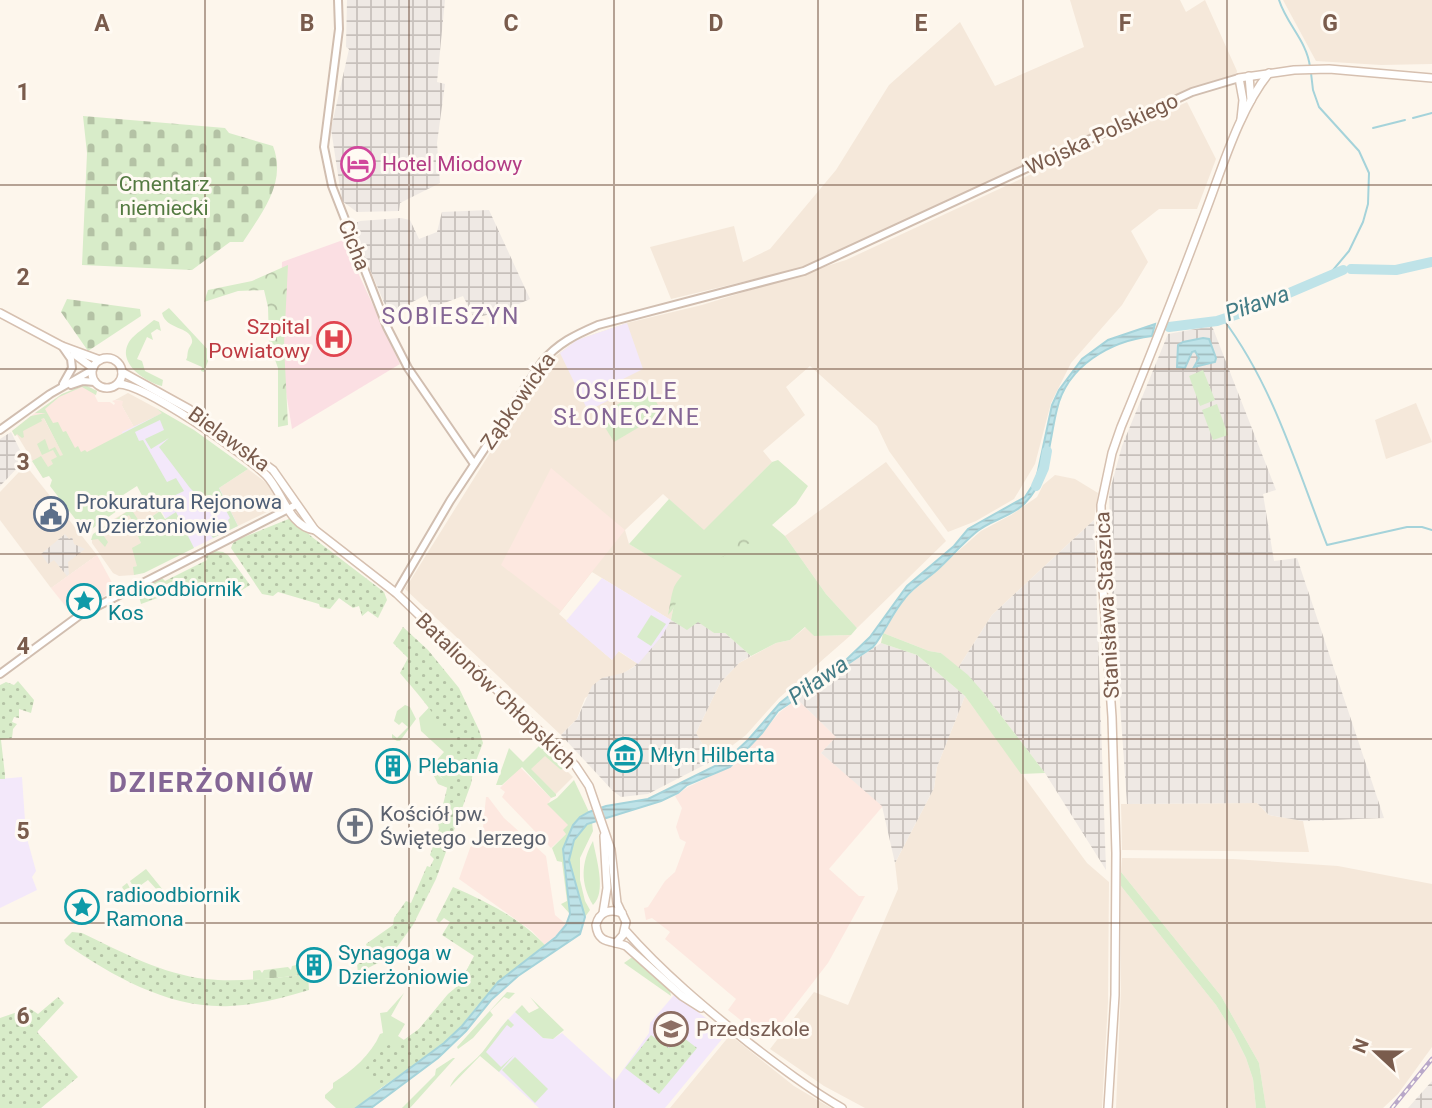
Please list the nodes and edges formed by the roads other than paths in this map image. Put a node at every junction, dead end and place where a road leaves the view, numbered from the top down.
1 (338, 0) edge
2 (1269, 72) junction
3 (1249, 76) junction
4 (1239, 78) junction
5 (1432, 78) edge
6 (1251, 100) junction
7 (1240, 127) junction
8 (791, 275) joint
9 (0, 313) edge
10 (62, 346) junction
11 (100, 360) junction
12 (93, 369) junction
13 (122, 372) junction
14 (95, 382) junction
15 (118, 384) junction
16 (59, 389) junction
17 (0, 430) edge
18 (214, 431) junction
19 (474, 464) junction
20 (293, 507) junction
21 (396, 593) junction
22 (0, 674) edge
23 (604, 832) junction
24 (603, 913) junction
25 (622, 913) junction
26 (625, 930) junction
27 (616, 943) junction
28 (720, 1019) junction
29 (842, 1108) edge
30 (1108, 1108) edge

1 - 19 street, Cicha
2 - 3 main road, Wojska Polskiego
2 - 5 main road, Wojska Polskiego
2 - 6 main road, Stanisława Staszica
3 - 4 main road, Wojska Polskiego
3 - 6 main road
4 - 7 main road
4 - 8 street, Wojska Polskiego
6 - 7 main road, Stanisława Staszica
7 - 30 main road, Stanisława Staszica
8 - 19 street, Ząbkowicka
9 - 10 main road
10 - 11 main road
10 - 12 main road
10 - 16 street
11 - 12 main road
11 - 13 main road
12 - 14 main road
12 - 16 street
13 - 15 main road
13 - 18 main road, Bielawska
14 - 15 main road
14 - 16 street
15 - 18 main road, Bielawska
16 - 17 street
18 - 20 main road, Bielawska
19 - 21 street, Ząbkowicka
20 - 21 main road, Bielawska
20 - 22 street
21 - 23 main road, Batalionów Chłopskich
23 - 24 main road, Batalionów Chłopskich
23 - 25 main road, Batalionów Chłopskich
24 - 25 main road
24 - 27 main road
25 - 26 main road
26 - 27 main road
26 - 28 main road
27 - 28 main road
28 - 29 main road

